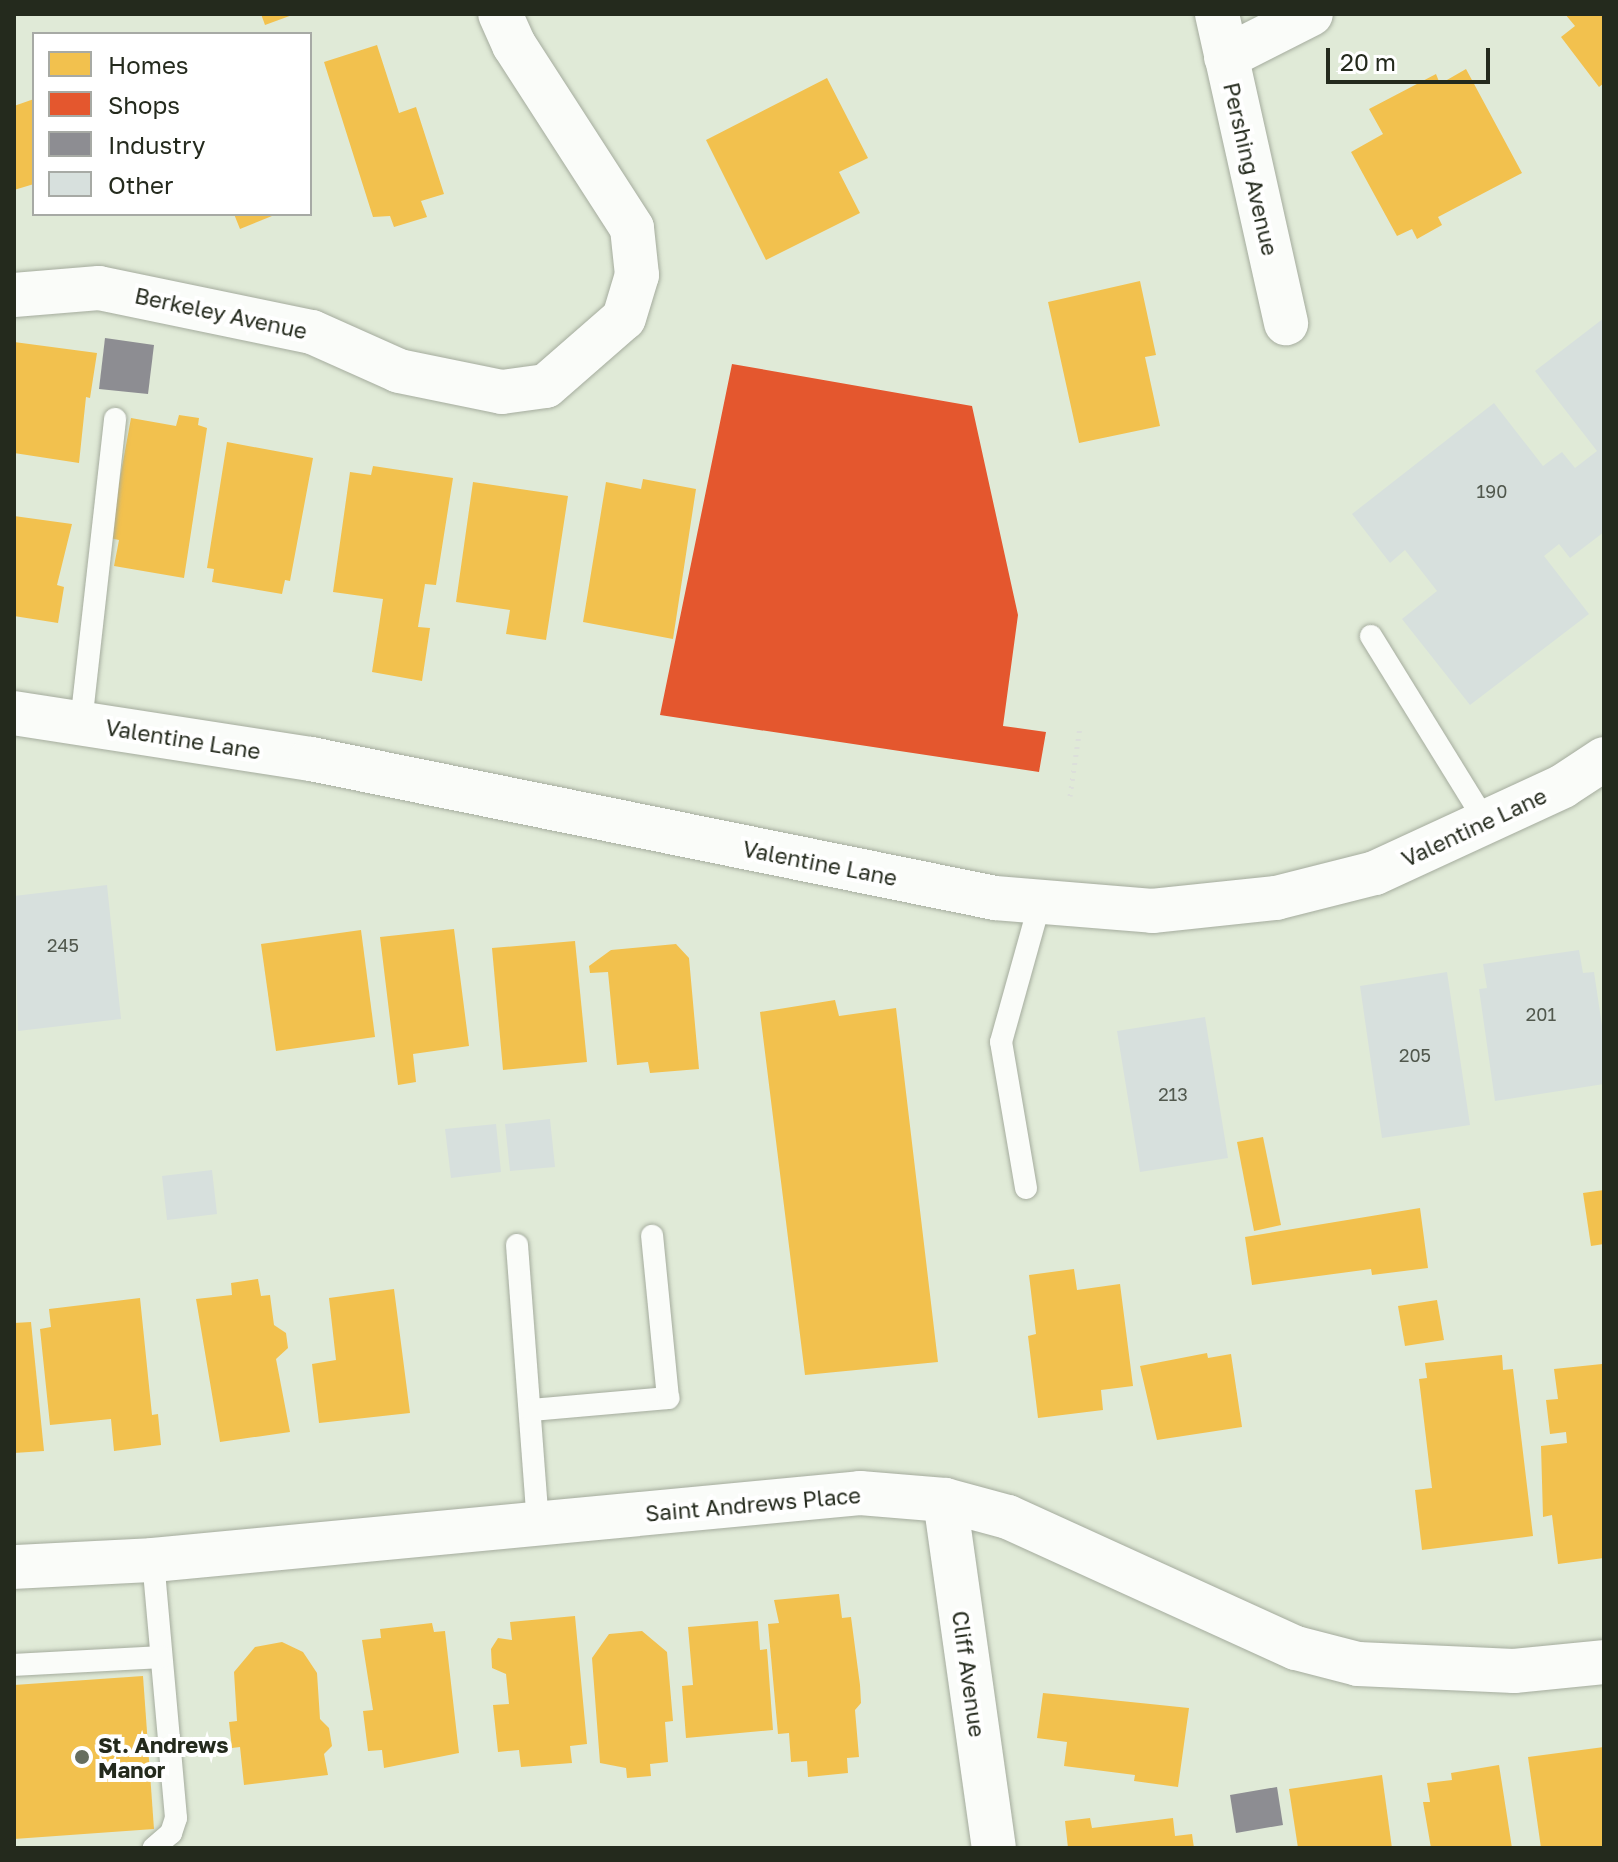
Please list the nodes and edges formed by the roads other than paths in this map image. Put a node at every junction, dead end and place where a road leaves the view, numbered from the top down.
1 (500, 14) edge
2 (1217, 14) edge
3 (1311, 14) edge
4 (1226, 57) junction
5 (14, 295) edge
6 (1286, 323) dead end
7 (115, 419) dead end
8 (1371, 636) dead end
9 (14, 713) edge
10 (81, 723) junction
11 (1604, 759) edge
12 (1486, 822) junction
13 (1040, 902) junction
14 (1026, 1188) dead end
15 (652, 1236) dead end
16 (517, 1245) dead end
17 (531, 1410) junction
18 (945, 1500) junction
19 (538, 1523) junction
20 (153, 1560) junction
21 (14, 1567) edge
22 (161, 1657) junction
23 (1604, 1662) edge
24 (14, 1665) edge
25 (154, 1848) edge
26 (994, 1848) edge

1 - 5 street, Berkeley Avenue
2 - 4 street, Pershing Avenue
3 - 4 street
4 - 6 street, Pershing Avenue
7 - 10 lane
8 - 12 lane
9 - 10 street, Valentine Lane
10 - 13 street, Valentine Lane
11 - 12 street, Valentine Lane
12 - 13 street, Valentine Lane
13 - 14 lane
15 - 17 lane
16 - 17 lane
17 - 19 lane
18 - 19 street, Saint Andrews Place
18 - 23 street, Saint Andrews Place
18 - 26 street, Cliff Avenue
19 - 20 street, Saint Andrews Place
20 - 21 street, Saint Andrews Place
20 - 22 lane
22 - 24 lane
22 - 25 lane

